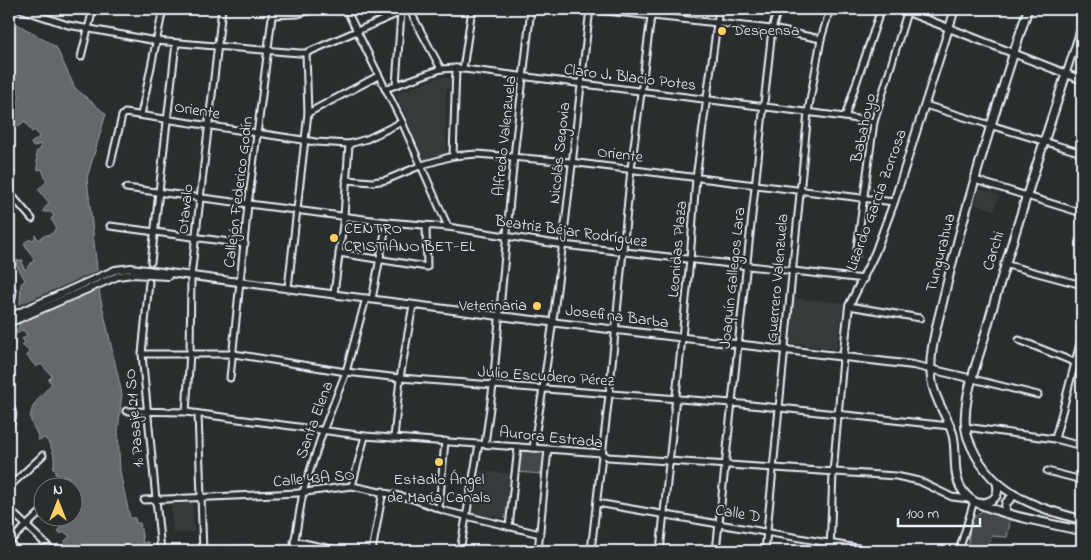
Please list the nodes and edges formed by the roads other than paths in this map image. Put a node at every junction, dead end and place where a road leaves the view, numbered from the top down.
1 (20, 9) edge
2 (93, 9) edge
3 (163, 9) edge
4 (222, 9) edge
5 (315, 9) edge
6 (346, 9) edge
7 (472, 9) edge
8 (532, 9) edge
9 (589, 9) edge
10 (652, 9) edge
11 (719, 9) edge
12 (778, 9) edge
13 (830, 9) edge
14 (881, 9) edge
15 (900, 9) edge
16 (956, 9) edge
17 (1028, 9) edge
18 (405, 10) edge
19 (908, 10) edge
20 (273, 12) edge
21 (652, 16) junction
22 (717, 23) junction
23 (1082, 24) edge
24 (949, 28) junction
25 (88, 29) junction
26 (772, 29) junction
27 (356, 32) junction
28 (821, 39) junction
29 (156, 41) junction
30 (176, 43) junction
31 (216, 46) junction
32 (268, 52) junction
33 (1014, 52) junction
34 (306, 53) junction
35 (81, 58) dead end
36 (456, 68) junction
37 (441, 69) junction
38 (463, 69) junction
39 (1066, 74) junction
40 (378, 76) junction
41 (524, 77) junction
42 (1082, 80) edge
43 (581, 84) junction
44 (396, 85) junction
45 (385, 89) junction
46 (642, 91) junction
47 (707, 100) junction
48 (925, 105) junction
49 (764, 107) junction
50 (808, 112) junction
51 (308, 113) junction
52 (141, 115) junction
53 (845, 117) junction
54 (167, 119) junction
55 (402, 122) junction
56 (874, 122) junction
57 (208, 125) junction
58 (991, 125) junction
59 (258, 133) junction
60 (305, 140) junction
61 (1044, 141) junction
62 (349, 144) junction
63 (1082, 153) edge
64 (454, 156) junction
65 (514, 156) junction
66 (570, 162) junction
67 (111, 164) dead end
68 (422, 165) junction
69 (631, 169) junction
70 (696, 178) junction
71 (346, 180) junction
72 (975, 180) junction
73 (756, 184) junction
74 (126, 188) dead end
75 (799, 189) junction
76 (9, 192) edge
77 (159, 192) junction
78 (1025, 195) junction
79 (199, 197) junction
80 (863, 198) junction
81 (894, 202) junction
82 (248, 205) junction
83 (297, 210) junction
84 (1082, 213) edge
85 (344, 216) junction
86 (32, 220) dead end
87 (387, 222) junction
88 (110, 226) dead end
89 (426, 226) junction
90 (448, 227) junction
91 (154, 232) junction
92 (508, 237) junction
93 (195, 239) junction
94 (244, 244) junction
95 (564, 245) junction
96 (624, 252) junction
97 (339, 253) junction
98 (856, 255) dead end
99 (380, 259) junction
100 (690, 260) junction
101 (151, 262) dead end
102 (1004, 264) junction
103 (747, 266) junction
104 (792, 271) junction
105 (116, 273) junction
106 (191, 276) junction
107 (864, 279) junction
108 (149, 282) dead end
109 (241, 282) junction
110 (1082, 285) edge
111 (9, 287) edge
112 (288, 288) junction
113 (334, 294) junction
114 (12, 298) dead end
115 (369, 299) junction
116 (413, 304) junction
117 (849, 306) junction
118 (499, 316) junction
119 (9, 317) edge
120 (920, 318) dead end
121 (9, 323) edge
122 (554, 323) junction
123 (614, 330) junction
124 (1082, 336) edge
125 (682, 339) junction
126 (1019, 340) dead end
127 (738, 346) junction
128 (784, 352) junction
129 (190, 353) junction
130 (142, 354) junction
131 (234, 354) junction
132 (843, 359) junction
133 (1074, 362) junction
134 (931, 368) junction
135 (346, 372) junction
136 (230, 378) dead end
137 (400, 378) junction
138 (973, 379) junction
139 (493, 386) junction
140 (543, 391) junction
141 (609, 395) junction
142 (1038, 395) dead end
143 (676, 400) junction
144 (9, 404) edge
145 (732, 404) junction
146 (780, 408) junction
147 (126, 411) dead end
148 (146, 411) junction
149 (186, 412) junction
150 (838, 413) junction
151 (198, 414) junction
152 (9, 426) edge
153 (950, 426) junction
154 (965, 427) junction
155 (323, 431) junction
156 (365, 436) junction
157 (394, 438) junction
158 (1055, 439) junction
159 (446, 441) junction
160 (482, 444) junction
161 (1082, 446) edge
162 (518, 447) junction
163 (533, 448) junction
164 (548, 449) junction
165 (602, 453) junction
166 (43, 455) dead end
167 (670, 461) junction
168 (725, 465) junction
169 (774, 468) junction
170 (1047, 472) dead end
171 (833, 473) junction
172 (1082, 480) edge
173 (997, 483) junction
174 (352, 486) junction
175 (9, 487) edge
176 (383, 491) junction
177 (303, 492) junction
178 (1013, 496) junction
179 (200, 499) junction
180 (144, 500) dead end
181 (155, 501) junction
182 (974, 501) junction
183 (596, 503) junction
184 (439, 508) junction
185 (9, 509) edge
186 (1005, 512) junction
187 (665, 515) junction
188 (467, 517) junction
189 (32, 520) edge
190 (1082, 520) edge
191 (719, 524) junction
192 (26, 526) junction
193 (509, 527) junction
194 (767, 531) junction
195 (1082, 531) edge
196 (540, 534) junction
197 (9, 542) edge
198 (294, 542) junction
199 (830, 543) junction
200 (265, 549) dead end
201 (203, 550) edge
202 (251, 550) edge
203 (52, 551) edge
204 (161, 551) edge
205 (292, 551) edge
206 (341, 551) edge
207 (372, 551) edge
208 (460, 551) edge
209 (538, 551) edge
210 (591, 551) edge
211 (660, 551) edge
212 (716, 551) edge
213 (765, 551) edge
214 (830, 551) edge
215 (875, 551) edge
216 (958, 551) edge

1 - 25 street
2 - 25 street
3 - 29 street
4 - 31 street, Otavalo
5 - 20 street
6 - 27 street
7 - 38 street
8 - 41 street, Alfredo Valenzuela
9 - 21 street
9 - 43 street, Nicolás Segovia
10 - 21 street
11 - 22 street, Leonidas Plaza
12 - 26 street, Joaquín Gallegos Lara
13 - 28 street, Guerrero Valenzuela
14 - 53 street
15 - 19 street
16 - 24 street, Lizardo García Zorrosa
17 - 33 main road, Tungurahua
18 - 27 street
18 - 37 street
18 - 44 street
19 - 24 street
19 - 56 street, Babahoyo
20 - 32 street, Callejón Federico Godín
21 - 22 street
21 - 46 street
22 - 26 street
22 - 47 street, Leonidas Plaza
23 - 39 street, Carchi
24 - 33 street
24 - 48 street, Lizardo García Zorrosa
25 - 29 street
25 - 35 street
26 - 28 street
26 - 49 street, Joaquín Gallegos Lara
27 - 34 street
27 - 40 street
28 - 50 street, Guerrero Valenzuela
29 - 30 street
29 - 52 street
30 - 31 street
30 - 54 street
31 - 32 street
31 - 57 street, Otavalo
32 - 34 street
32 - 59 street, Callejón Federico Godín
33 - 39 street
33 - 58 main road, Tungurahua
34 - 51 street
36 - 37 street, Claro J. Blacio Potes
36 - 38 street, Claro J. Blacio Potes
36 - 64 street
37 - 44 street, Claro J. Blacio Potes
38 - 41 street, Claro J. Blacio Potes
39 - 42 street
39 - 61 main road, Carchi
40 - 45 street
40 - 51 street
41 - 43 street, Claro J. Blacio Potes
41 - 65 street, Alfredo Valenzuela
43 - 46 street, Claro J. Blacio Potes
43 - 66 street, Nicolás Segovia
44 - 45 street, Claro J. Blacio Potes
45 - 55 street
46 - 47 street, Claro J. Blacio Potes
46 - 69 street
47 - 49 street, Claro J. Blacio Potes
47 - 70 street, Leonidas Plaza
48 - 58 street
48 - 81 street, Lizardo García Zorrosa
49 - 50 street, Claro J. Blacio Potes
49 - 73 street, Joaquín Gallegos Lara
50 - 53 street, Claro J. Blacio Potes
50 - 75 street, Guerrero Valenzuela
51 - 60 street
52 - 54 street, Oriente
52 - 67 street, Oriente
53 - 56 street, Claro J. Blacio Potes
54 - 57 street, Oriente
54 - 77 street
55 - 62 street, Oriente
55 - 68 street
56 - 80 street, Babahoyo
57 - 59 street, Oriente
57 - 79 street, Otavalo
58 - 61 street
58 - 72 main road, Tungurahua
59 - 60 street, Oriente
59 - 82 street, Callejón Federico Godín
60 - 62 street, Oriente
60 - 83 street
61 - 63 street
61 - 78 main road, Carchi
62 - 71 street
64 - 65 street, Oriente
64 - 68 street, Oriente
65 - 66 street, Oriente
65 - 92 street, Alfredo Valenzuela
66 - 69 street, Oriente
66 - 95 street, Nicolás Segovia
68 - 71 street, Oriente
68 - 90 street
69 - 70 street, Oriente
69 - 96 street
70 - 73 street, Oriente
70 - 100 street, Leonidas Plaza
71 - 85 street
72 - 78 street
72 - 134 main road, Tungurahua
73 - 75 street, Oriente
73 - 103 street, Joaquín Gallegos Lara
74 - 77 street, Beatriz Béjar Rodríguez
75 - 80 street, Oriente
75 - 104 street, Guerrero Valenzuela
76 - 86 street
77 - 79 street, Beatriz Béjar Rodríguez
77 - 91 street
78 - 84 street
78 - 102 main road, Carchi
79 - 82 street, Beatriz Béjar Rodríguez
79 - 93 street, Otavalo
80 - 81 street, Oriente
80 - 98 street, Babahoyo
81 - 107 street, Lizardo García Zorrosa
82 - 83 street, Beatriz Béjar Rodríguez
82 - 94 street, Callejón Federico Godín
83 - 85 street, Beatriz Béjar Rodríguez
83 - 112 street
85 - 87 street, Beatriz Béjar Rodríguez
85 - 97 street
87 - 89 street, Beatriz Béjar Rodríguez
87 - 99 street, Santa Elena
88 - 91 street
89 - 90 street, Beatriz Béjar Rodríguez
89 - 99 street
90 - 92 street, Beatriz Béjar Rodríguez
91 - 93 street
91 - 101 street
92 - 95 street, Beatriz Béjar Rodríguez
92 - 118 street, Alfredo Valenzuela
93 - 94 street
93 - 106 street, Otavalo
94 - 109 street, Callejón Federico Godín
95 - 96 street, Beatriz Béjar Rodríguez
95 - 122 street, Nicolás Segovia
96 - 100 street, Beatriz Béjar Rodríguez
96 - 123 street
97 - 99 street
97 - 113 street
99 - 115 street, Santa Elena
100 - 103 street, Beatriz Béjar Rodríguez
100 - 125 street, Leonidas Plaza
102 - 110 street
102 - 138 main road, Carchi
103 - 104 street, Beatriz Béjar Rodríguez
103 - 127 street, Joaquín Gallegos Lara
104 - 107 street, Beatriz Béjar Rodríguez
104 - 128 street, Guerrero Valenzuela
105 - 106 street, Josefina Barba
105 - 119 street
105 - 121 street
106 - 109 street, Josefina Barba
106 - 129 street, Otavalo
107 - 117 street, Lizardo García Zorrosa
108 - 130 street, 1º Pasaje 21 SO
109 - 112 street, Josefina Barba
109 - 131 street, Callejón Federico Godín
111 - 114 street
112 - 113 street, Josefina Barba
113 - 115 street, Josefina Barba
115 - 116 street, Josefina Barba
115 - 135 street, Santa Elena
116 - 118 street, Josefina Barba
116 - 137 street
117 - 120 street
117 - 132 street, Lizardo García Zorrosa
118 - 122 street, Josefina Barba
118 - 139 street, Alfredo Valenzuela
122 - 123 street, Josefina Barba
122 - 140 street, Nicolás Segovia
123 - 125 street, Josefina Barba
123 - 141 street
124 - 133 street
125 - 127 street, Josefina Barba
125 - 143 street, Leonidas Plaza
126 - 133 street
127 - 128 street, Josefina Barba
127 - 145 street, Joaquín Gallegos Lara
128 - 132 street, Josefina Barba
128 - 146 street, Guerrero Valenzuela
129 - 130 street, Julio Escudero Pérez
129 - 131 street, Julio Escudero Pérez
129 - 149 street, Otavalo
130 - 148 street, 1º Pasaje 21 SO
131 - 135 street, Julio Escudero Pérez
131 - 136 street, Callejón Federico Godín
132 - 134 street, Josefina Barba
132 - 150 street, Lizardo García Zorrosa
133 - 158 street
134 - 138 street, Josefina Barba
134 - 153 main road, Tungurahua
135 - 137 street, Julio Escudero Pérez
135 - 155 street, Santa Elena
137 - 139 street, Julio Escudero Pérez
137 - 157 street
138 - 142 street, Josefina Barba
138 - 154 main road, Carchi
139 - 140 street, Julio Escudero Pérez
139 - 160 street, Alfredo Valenzuela
140 - 141 street, Julio Escudero Pérez
140 - 163 street, Nicolás Segovia
141 - 143 street, Julio Escudero Pérez
141 - 165 street
143 - 145 street, Julio Escudero Pérez
143 - 167 street, Leonidas Plaza
144 - 152 street
145 - 146 street, Julio Escudero Pérez
145 - 168 street, Joaquín Gallegos Lara
146 - 150 street, Julio Escudero Pérez
146 - 169 street, Guerrero Valenzuela
147 - 148 street, Aurora Estrada
148 - 149 street, Aurora Estrada
148 - 181 street, 1º Pasaje 21 SO
149 - 151 street, Aurora Estrada
150 - 153 street, Julio Escudero Pérez
150 - 171 street, Lizardo García Zorrosa
151 - 155 street, Aurora Estrada
151 - 179 street
153 - 182 main road, Tungurahua
154 - 158 street
154 - 173 main road, Carchi
155 - 156 street, Aurora Estrada
155 - 177 street, Santa Elena
156 - 157 street, Aurora Estrada
156 - 174 street
157 - 159 street, Aurora Estrada
158 - 161 street
159 - 160 street, Aurora Estrada
159 - 184 street
160 - 162 street, Aurora Estrada
160 - 188 street, Alfredo Valenzuela
162 - 163 street, Aurora Estrada
162 - 193 street
163 - 164 street, Aurora Estrada
164 - 165 street, Aurora Estrada
164 - 196 street
165 - 167 street, Aurora Estrada
165 - 183 street
166 - 175 street
167 - 168 street, Aurora Estrada
167 - 187 street, Leonidas Plaza
168 - 169 street, Aurora Estrada
168 - 191 street, Joaquín Gallegos Lara
169 - 171 street, Aurora Estrada
169 - 194 street, Guerrero Valenzuela
170 - 172 street
171 - 182 street, Aurora Estrada
171 - 199 street, Lizardo García Zorrosa
173 - 178 main road, Carchi
173 - 182 main road
174 - 176 street, Calle 43A SO
174 - 177 street, Calle 43A SO
176 - 184 street, Calle 43A SO
176 - 207 street
177 - 179 street, Calle 43A SO
177 - 198 street, Santa Elena
178 - 186 main road
178 - 190 main road, Carchi
179 - 181 street, Calle 43A SO
179 - 201 street
180 - 181 street, Calle 43A SO
181 - 204 street, 1º Pasaje 21 SO
182 - 186 main road
182 - 216 street
183 - 187 street, Calle D
183 - 210 street
184 - 188 street, Calle 43A SO
185 - 192 street
186 - 195 main road
187 - 191 street, Calle D
187 - 211 street, Leonidas Plaza
188 - 193 street, Calle 43A SO
188 - 208 street, Alfredo Valenzuela
189 - 192 street
191 - 194 street, Calle D
191 - 212 street, Joaquín Gallegos Lara
192 - 197 street
192 - 203 street
193 - 196 street, Calle 43A SO
194 - 199 street, Calle D
194 - 213 street, Guerrero Valenzuela
196 - 209 street
198 - 205 street, Santa Elena
198 - 206 street
199 - 214 street, Lizardo García Zorrosa
199 - 215 street, Calle D
200 - 202 street
201 - 202 street

